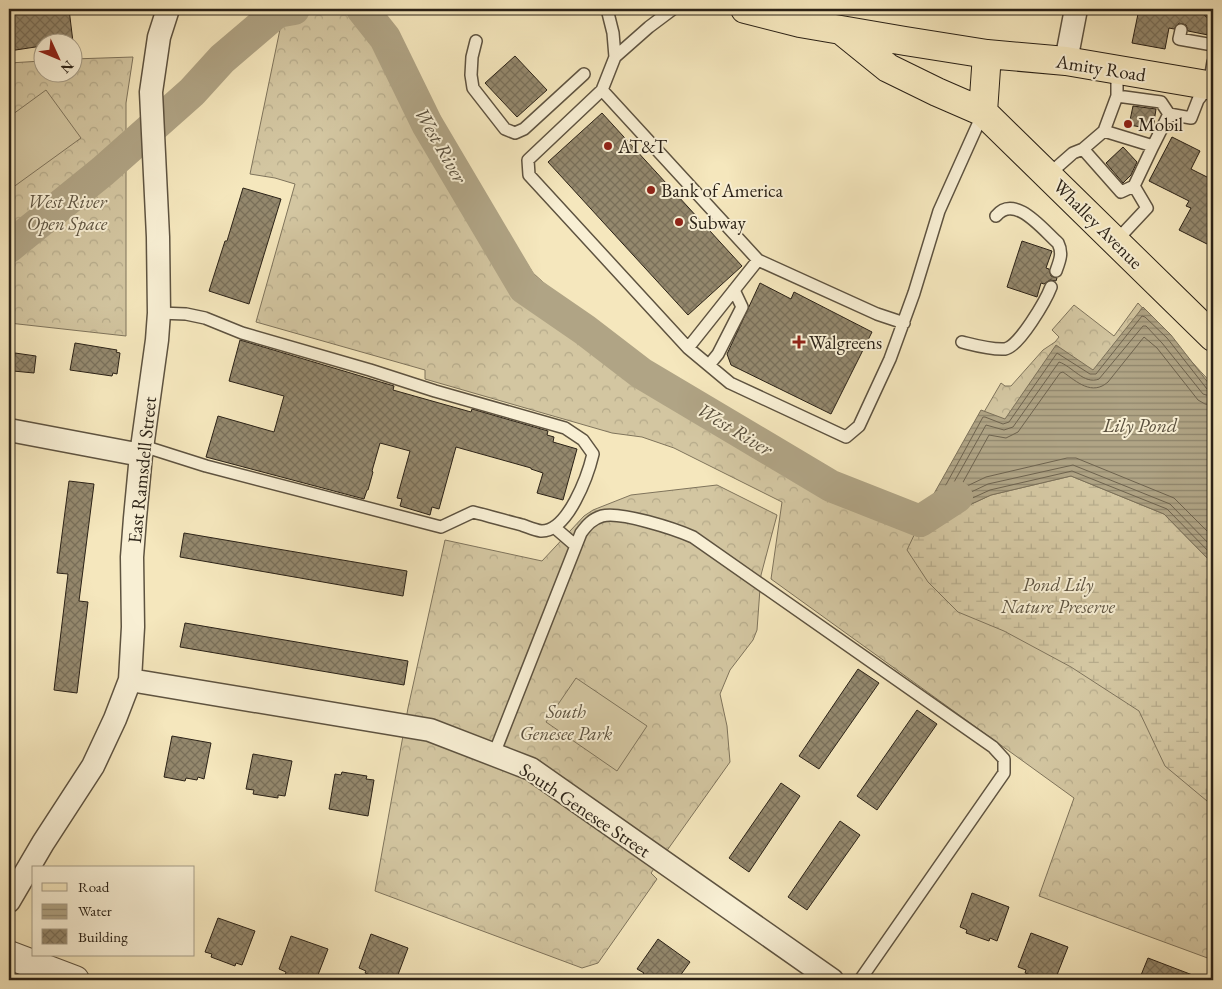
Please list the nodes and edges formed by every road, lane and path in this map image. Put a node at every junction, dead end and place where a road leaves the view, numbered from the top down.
1 (168, 9) edge
2 (607, 9) edge
3 (673, 9) edge
4 (745, 9) edge
5 (1076, 9) edge
6 (801, 16) edge
7 (841, 30) junction
8 (1181, 30) dead end
9 (476, 41) dead end
10 (1208, 41) edge
11 (987, 54) junction
12 (615, 57) junction
13 (1066, 61) junction
14 (584, 74) dead end
15 (1212, 78) edge
16 (1117, 83) junction
17 (602, 90) junction
18 (983, 112) junction
19 (1168, 114) junction
20 (1104, 131) junction
21 (1153, 146) junction
22 (1083, 149) junction
23 (1048, 175) junction
24 (1134, 186) junction
25 (996, 216) dead end
26 (1116, 242) junction
27 (758, 260) junction
28 (1056, 271) dead end
29 (1051, 287) dead end
30 (734, 290) junction
31 (159, 313) junction
32 (904, 324) junction
33 (1213, 337) edge
34 (962, 342) dead end
35 (688, 348) junction
36 (709, 365) junction
37 (9, 430) edge
38 (142, 450) junction
39 (554, 527) junction
40 (576, 546) junction
41 (130, 680) junction
42 (494, 754) junction
43 (9, 902) edge
44 (9, 955) edge
45 (75, 980) edge
46 (832, 980) edge
47 (860, 980) edge

1 - 31 street, East Ramsdell Street
2 - 12 lane
3 - 12 lane
4 - 6 main road, Whalley Avenue
5 - 13 street
6 - 7 main road, Whalley Avenue
7 - 11 main road, Whalley Avenue
7 - 18 main road, Whalley Avenue
8 - 10 lane
9 - 14 lane
11 - 13 main road, Amity Road
11 - 18 main road
12 - 17 lane
13 - 16 main road, Amity Road
15 - 16 main road, Amity Road
15 - 19 lane
16 - 19 lane
16 - 20 lane
17 - 27 lane
17 - 35 lane
18 - 23 main road, Whalley Avenue
18 - 32 lane
19 - 21 lane
20 - 21 lane
20 - 22 lane
21 - 24 lane
22 - 23 lane
22 - 24 lane
23 - 26 main road, Whalley Avenue
24 - 26 lane
25 - 28 lane
26 - 33 main road, Whalley Avenue
27 - 30 lane
27 - 32 lane
29 - 34 lane
30 - 35 lane
30 - 36 lane
31 - 38 street, East Ramsdell Street
31 - 39 lane
32 - 36 lane
35 - 36 lane
37 - 38 street
38 - 39 lane
38 - 41 street, East Ramsdell Street
39 - 40 lane
40 - 42 lane
40 - 47 lane
41 - 42 street, South Genesee Street
41 - 43 street, East Ramsdell Street
42 - 46 street, South Genesee Street
44 - 45 street

